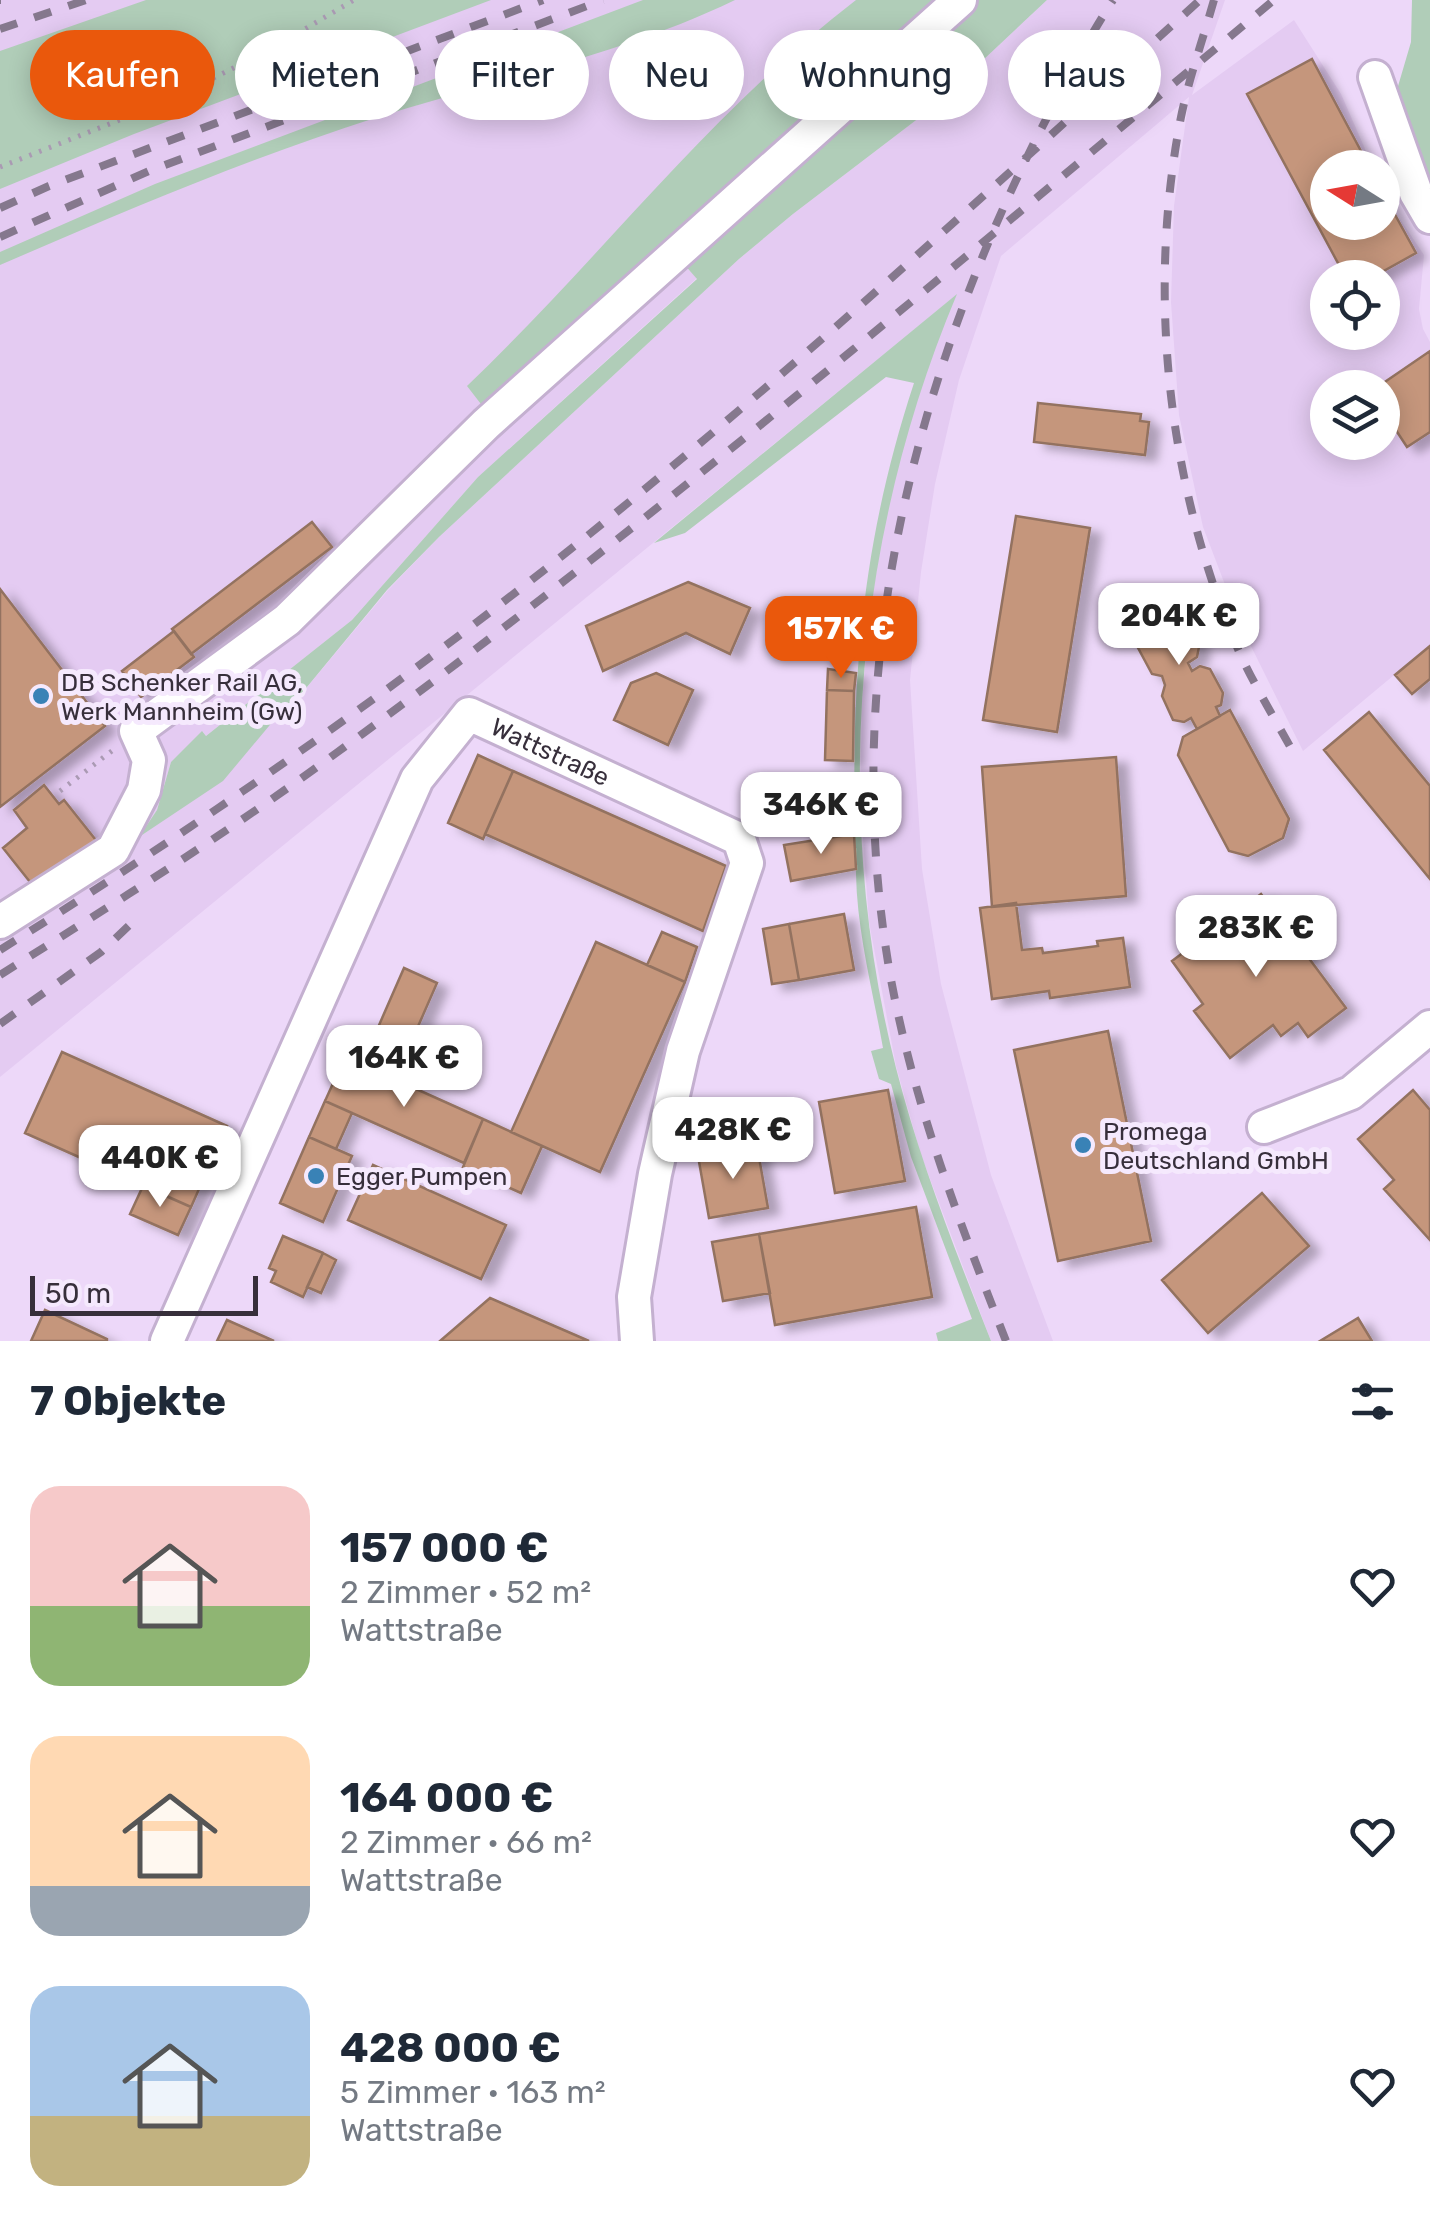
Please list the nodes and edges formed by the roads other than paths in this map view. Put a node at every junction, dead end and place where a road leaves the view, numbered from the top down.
1 (960, 0) edge
2 (1375, 77) dead end
3 (1430, 217) edge
4 (0, 922) edge
5 (1427, 1037) edge
6 (1264, 1128) dead end
7 (167, 1341) edge
8 (637, 1341) edge

1 - 4 street
2 - 3 street
5 - 6 street
7 - 8 street, Wattstraße

